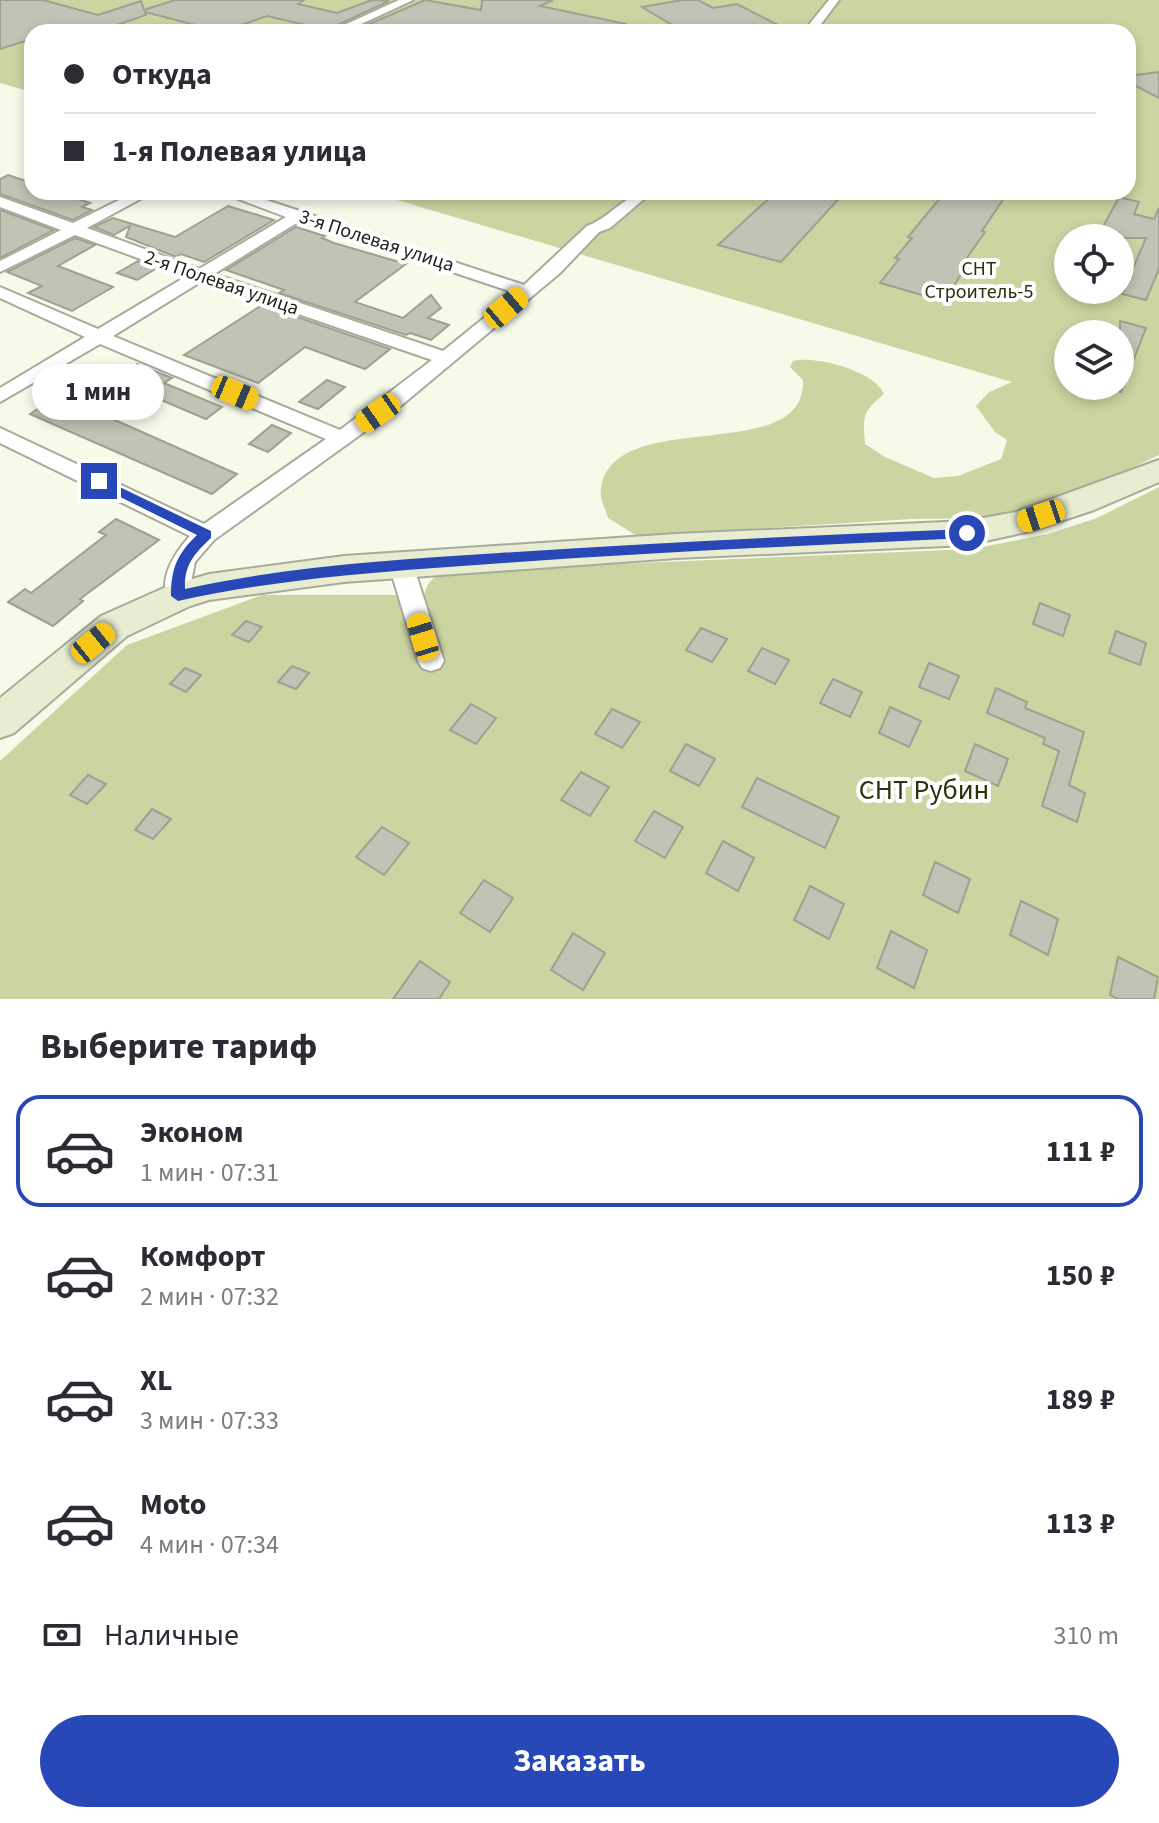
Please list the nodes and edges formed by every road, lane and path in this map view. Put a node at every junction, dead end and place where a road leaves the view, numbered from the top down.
1 (408, 0) edge
2 (834, 0) edge
3 (353, 24) edge
4 (815, 24) edge
5 (130, 200) edge
6 (252, 200) edge
7 (635, 200) edge
8 (0, 202) edge
9 (300, 215) junction
10 (71, 229) junction
11 (0, 267) edge
12 (200, 275) junction
13 (526, 291) junction
14 (0, 292) edge
15 (100, 337) junction
16 (444, 358) junction
17 (0, 396) edge
18 (0, 435) edge
19 (342, 438) junction
20 (1159, 470) edge
21 (206, 534) junction
22 (401, 565) junction
23 (178, 596) junction
24 (431, 661) dead end
25 (0, 721) edge

1 - 3 street
2 - 4 street
5 - 10 street
6 - 9 street, 3-я Полевая улица
7 - 13 street
8 - 10 street, 2-я Полевая улица
9 - 12 street
9 - 13 street, 3-я Полевая улица
10 - 11 street
10 - 12 street, 2-я Полевая улица
12 - 15 street
12 - 16 street, 2-я Полевая улица
13 - 16 street
14 - 15 street
15 - 17 street
15 - 19 street
16 - 19 street
18 - 21 street
19 - 21 street
20 - 22 street
21 - 23 street
22 - 23 street
22 - 24 street
23 - 25 street

